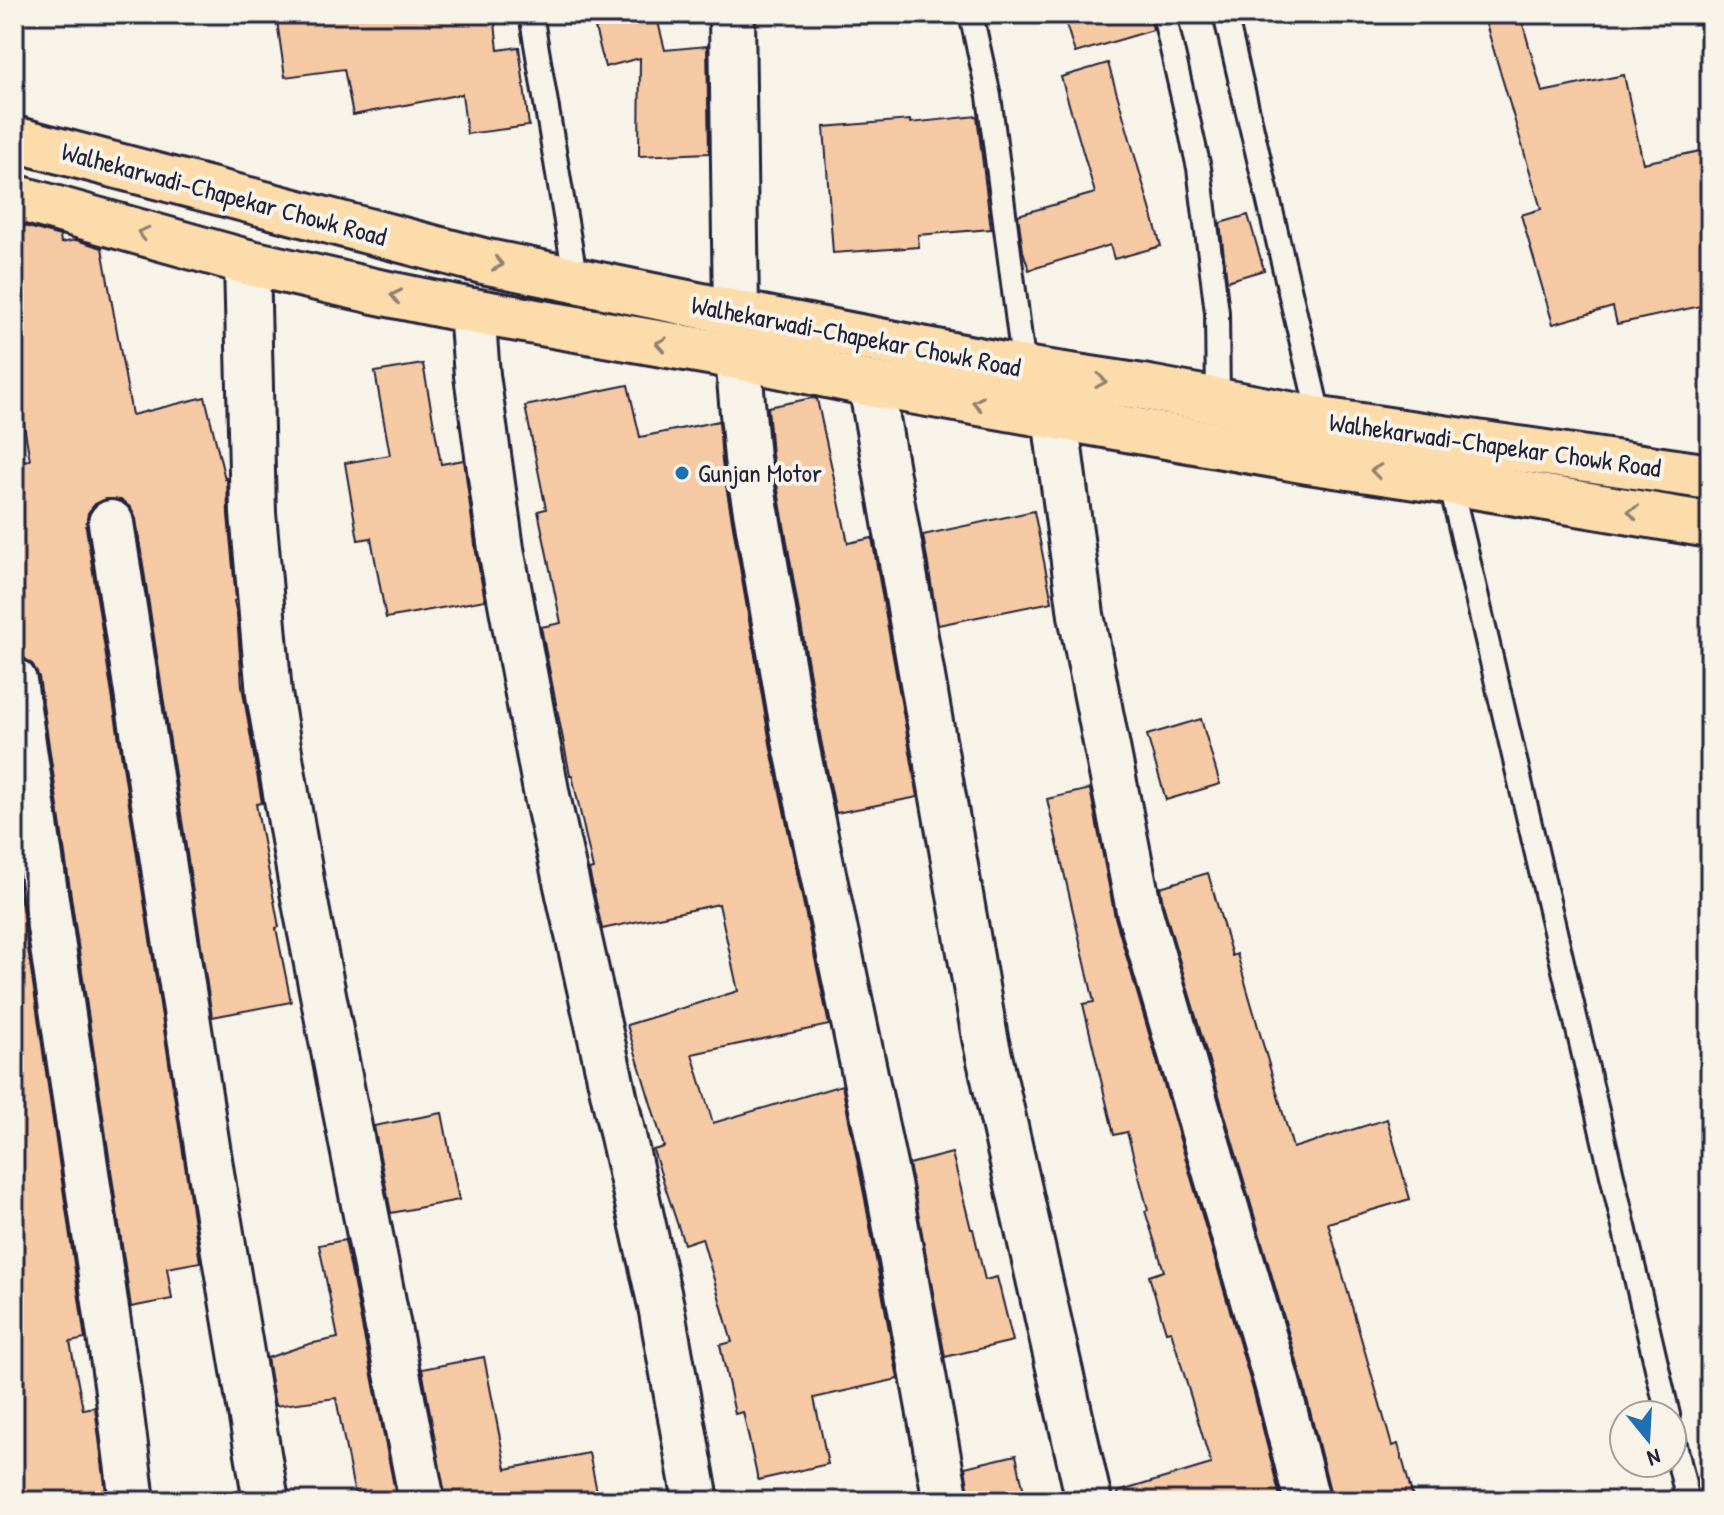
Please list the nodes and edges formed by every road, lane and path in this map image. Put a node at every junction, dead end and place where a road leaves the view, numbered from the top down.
1 (531, 14) edge
2 (732, 14) edge
3 (971, 14) edge
4 (1164, 14) edge
5 (1225, 14) edge
6 (14, 139) edge
7 (14, 197) edge
8 (247, 262) junction
9 (576, 281) junction
10 (472, 311) junction
11 (736, 313) junction
12 (738, 357) junction
13 (1024, 369) junction
14 (871, 384) junction
15 (1218, 401) junction
16 (1055, 417) junction
17 (1320, 420) junction
18 (1710, 477) edge
19 (1450, 482) junction
20 (111, 523) dead end
21 (1710, 525) edge
22 (14, 681) edge
23 (1664, 1399) edge
24 (1683, 1479) edge
25 (132, 1501) edge
26 (266, 1501) edge
27 (422, 1501) edge
28 (696, 1501) edge
29 (946, 1501) edge
30 (1089, 1501) edge
31 (1307, 1501) edge
32 (1688, 1501) edge

1 - 9 lane
2 - 11 street
3 - 13 lane
4 - 15 lane
5 - 17 lane
6 -> 9 main road, Walhekarwadi-Chapekar Chowk Road
8 -> 7 main road, Walhekarwadi-Chapekar Chowk Road
10 -> 8 main road, Walhekarwadi-Chapekar Chowk Road
8 - 27 street
9 - 11 main road, Walhekarwadi-Chapekar Chowk Road
12 -> 10 main road, Walhekarwadi-Chapekar Chowk Road
10 - 28 street
11 - 13 main road, Walhekarwadi-Chapekar Chowk Road
12 - 14 main road, Walhekarwadi-Chapekar Chowk Road
12 - 29 street
13 -> 15 main road, Walhekarwadi-Chapekar Chowk Road
16 -> 14 main road, Walhekarwadi-Chapekar Chowk Road
14 - 30 street
15 - 17 main road, Walhekarwadi-Chapekar Chowk Road
19 -> 16 main road, Walhekarwadi-Chapekar Chowk Road
16 - 31 street
17 - 18 main road, Walhekarwadi-Chapekar Chowk Road
21 -> 19 main road, Walhekarwadi-Chapekar Chowk Road
19 - 23 lane
20 - 26 street
22 - 25 street
24 - 32 lane

